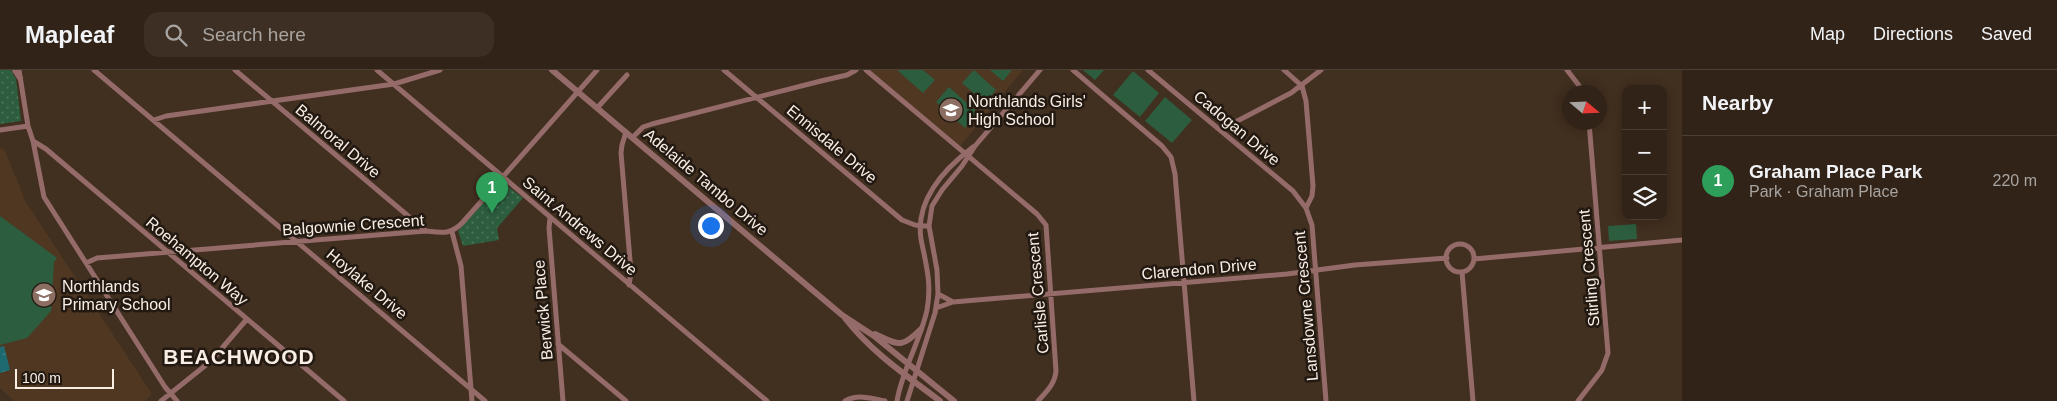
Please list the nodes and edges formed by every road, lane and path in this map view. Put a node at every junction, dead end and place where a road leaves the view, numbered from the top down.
1 (15, 70) edge
2 (19, 70) edge
3 (94, 70) edge
4 (235, 70) edge
5 (377, 70) edge
6 (440, 70) edge
7 (597, 70) edge
8 (724, 70) edge
9 (856, 70) edge
10 (866, 70) edge
11 (1040, 70) edge
12 (1072, 70) edge
13 (1148, 70) edge
14 (1284, 70) edge
15 (1321, 70) edge
16 (1566, 70) edge
17 (556, 71) edge
18 (627, 74) dead end
19 (20, 78) junction
20 (394, 84) junction
21 (1578, 85) edge
22 (1302, 86) junction
23 (579, 91) junction
24 (757, 97) junction
25 (272, 102) junction
26 (598, 107) junction
27 (154, 120) junction
28 (28, 126) junction
29 (0, 130) edge
30 (1220, 130) junction
31 (1590, 130) edge
32 (626, 132) junction
33 (633, 137) junction
34 (33, 142) junction
35 (46, 149) junction
36 (36, 156) junction
37 (966, 156) junction
38 (502, 176) junction
39 (1306, 208) junction
40 (550, 218) junction
41 (920, 226) junction
42 (929, 226) junction
43 (426, 231) junction
44 (452, 232) junction
45 (1682, 240) edge
46 (298, 242) junction
47 (1599, 247) junction
48 (169, 253) junction
49 (1446, 258) junction
50 (1474, 259) junction
51 (86, 263) junction
52 (1316, 270) junction
53 (1462, 272) junction
54 (1183, 282) junction
55 (629, 285) junction
56 (1051, 293) junction
57 (938, 294) junction
58 (953, 302) junction
59 (936, 308) junction
60 (842, 315) junction
61 (247, 319) junction
62 (863, 328) junction
63 (921, 329) junction
64 (558, 344) junction
65 (908, 363) junction
66 (916, 369) junction
67 (904, 374) junction
68 (912, 380) junction
69 (471, 389) junction
70 (170, 394) junction
71 (871, 399) edge
72 (160, 401) edge
73 (177, 401) edge
74 (344, 401) edge
75 (472, 401) edge
76 (485, 401) edge
77 (564, 401) edge
78 (626, 401) edge
79 (767, 401) edge
80 (845, 401) edge
81 (885, 401) edge
82 (896, 401) edge
83 (907, 401) edge
84 (940, 401) edge
85 (954, 401) edge
86 (1038, 401) edge
87 (1194, 401) edge
88 (1326, 401) edge
89 (1473, 401) edge
90 (1578, 401) edge

1 - 19 street
2 - 19 street
3 - 27 street, Hoylake Drive
4 - 25 street, Balmoral Drive
5 - 20 street, Saint Andrews Drive
6 - 20 street
7 - 23 street
8 - 24 street, Ennisdale Drive
9 - 24 street
10 - 37 street, Carlisle Crescent
11 - 37 street
12 - 54 street
13 - 30 street, Cadogan Drive
14 - 22 street
15 - 22 street
16 - 21 street
17 - 23 street, Adelaide Tambo Drive
18 - 26 street
19 - 28 street
20 - 25 street
20 - 38 street, Saint Andrews Drive
22 - 30 street
22 - 39 street, Lansdowne Crescent
23 - 26 street, Adelaide Tambo Drive
23 - 38 street
24 - 33 street
24 - 41 street, Ennisdale Drive
25 - 27 street
25 - 43 street, Balmoral Drive
26 - 32 street, Adelaide Tambo Drive
27 - 46 street, Hoylake Drive
28 - 29 street
28 - 34 street
30 - 39 street, Cadogan Drive
31 - 47 street, Stirling Crescent
32 - 33 street, Adelaide Tambo Drive
32 - 55 street
33 - 60 street, Adelaide Tambo Drive
34 - 35 street, Roehampton Way
34 - 36 street
35 - 36 street
35 - 48 street, Roehampton Way
36 - 51 street
37 - 41 street
37 - 42 street
37 - 56 street, Carlisle Crescent
38 - 40 street, Saint Andrews Drive
38 - 44 street
39 - 52 street, Lansdowne Crescent
40 - 55 street, Saint Andrews Drive
40 - 64 street, Berwick Place
41 - 42 street, Ennisdale Drive
41 - 63 street
42 - 57 street
43 - 44 street, Balgownie Crescent
43 - 46 street, Balgownie Crescent
44 - 69 street
45 - 47 street
46 - 48 street, Balgownie Crescent
46 - 69 street, Hoylake Drive
47 - 50 street
47 - 90 street, Stirling Crescent
48 - 51 street, Balgownie Crescent
48 - 61 street, Roehampton Way
49 - 50 street
49 - 52 street, Clarendon Drive
49 - 53 street
50 - 53 street
51 - 70 street
52 - 54 street, Clarendon Drive
52 - 88 street, Lansdowne Crescent
53 - 89 street
54 - 56 street, Clarendon Drive
54 - 87 street
55 - 79 street, Saint Andrews Drive
56 - 58 street, Clarendon Drive
56 - 86 street, Carlisle Crescent
57 - 58 street
57 - 59 street
58 - 59 street, Clarendon Drive
59 - 66 street
60 - 62 street, Adelaide Tambo Drive
60 - 67 street, Adelaide Tambo Drive
61 - 70 street
61 - 74 street, Roehampton Way
62 - 63 street
62 - 65 street, Adelaide Tambo Drive
63 - 65 street
64 - 77 street, Berwick Place
64 - 78 street
65 - 66 street, Adelaide Tambo Drive
65 - 67 street
66 - 68 street
66 - 85 street, Adelaide Tambo Drive
67 - 68 street, Adelaide Tambo Drive
67 - 82 street
68 - 83 street
68 - 84 street, Adelaide Tambo Drive
69 - 75 street
69 - 76 street, Hoylake Drive
70 - 72 street
70 - 73 street
71 - 80 street
71 - 81 street

